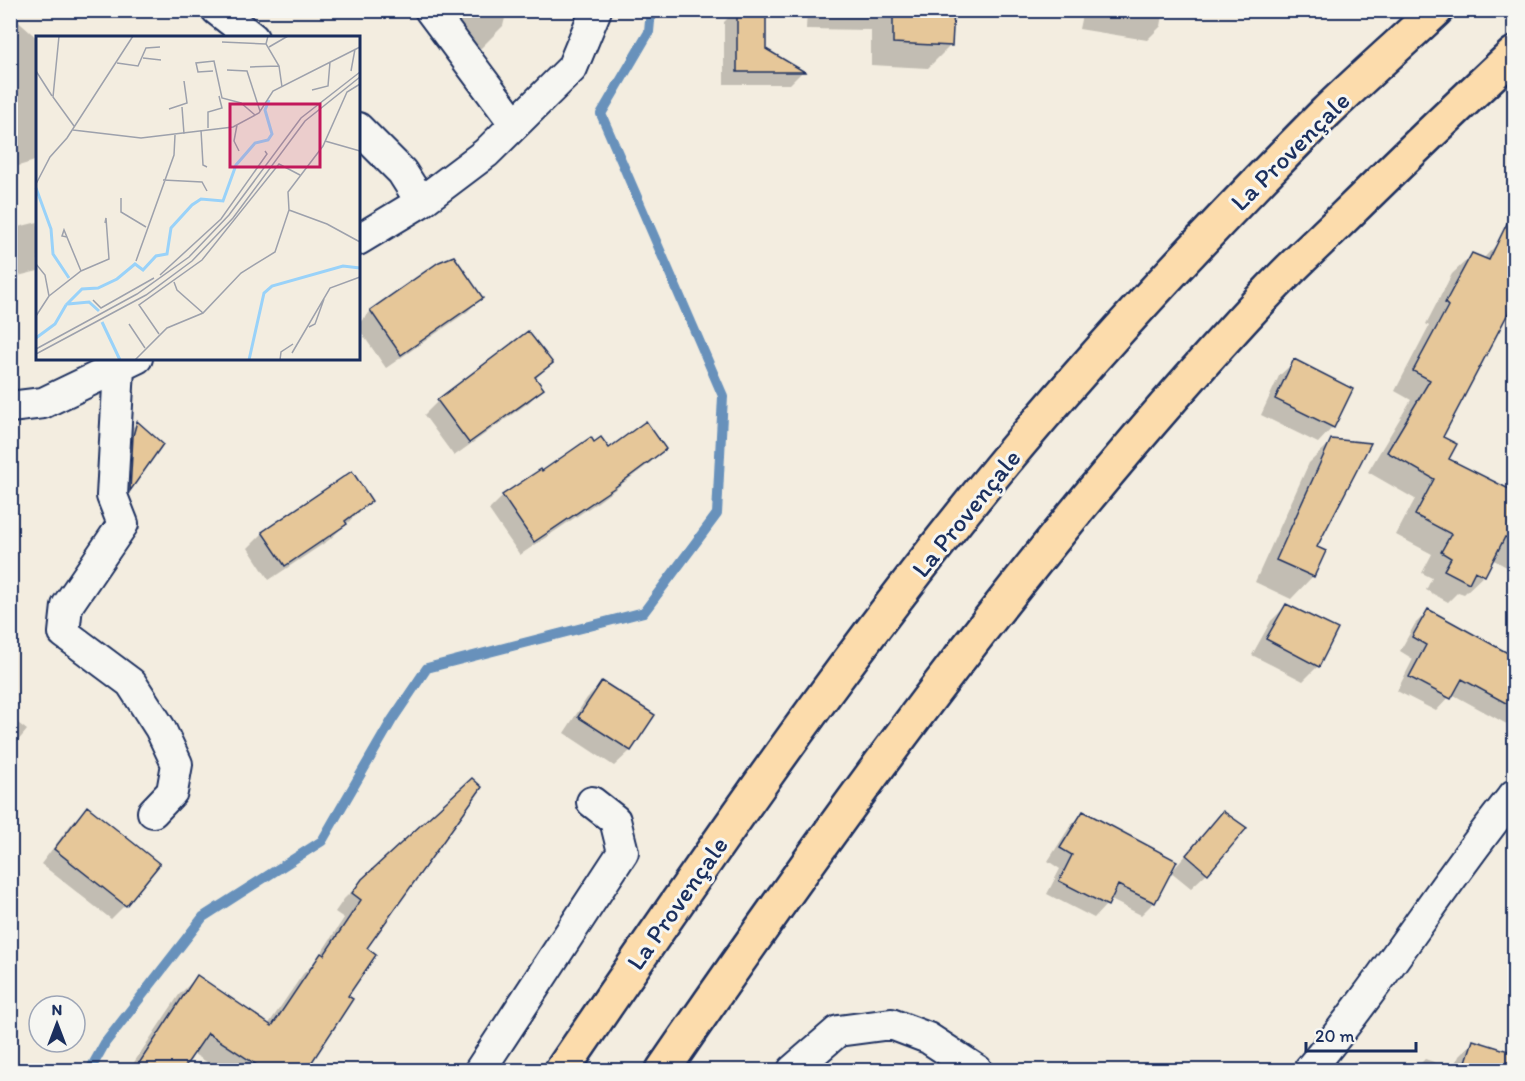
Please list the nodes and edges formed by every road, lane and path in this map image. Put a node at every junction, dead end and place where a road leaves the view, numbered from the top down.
1 (217, 10) edge
2 (430, 10) edge
3 (596, 10) edge
4 (1436, 10) edge
5 (250, 36) edge
6 (1515, 54) edge
7 (515, 124) junction
8 (360, 130) edge
9 (421, 202) junction
10 (360, 239) edge
11 (128, 363) edge
12 (10, 407) edge
13 (1515, 795) edge
14 (592, 801) dead end
15 (153, 812) dead end
16 (480, 1071) edge
17 (562, 1071) edge
18 (663, 1071) edge
19 (793, 1071) edge
20 (977, 1071) edge
21 (1309, 1071) edge

1 - 5 street
2 - 7 street
3 - 7 street
4 - 17 highway, La Provençale
6 - 18 highway
7 - 9 street
8 - 9 street
9 - 10 street
11 - 12 street
11 - 15 street
13 - 21 street
14 - 16 street
19 - 20 street

